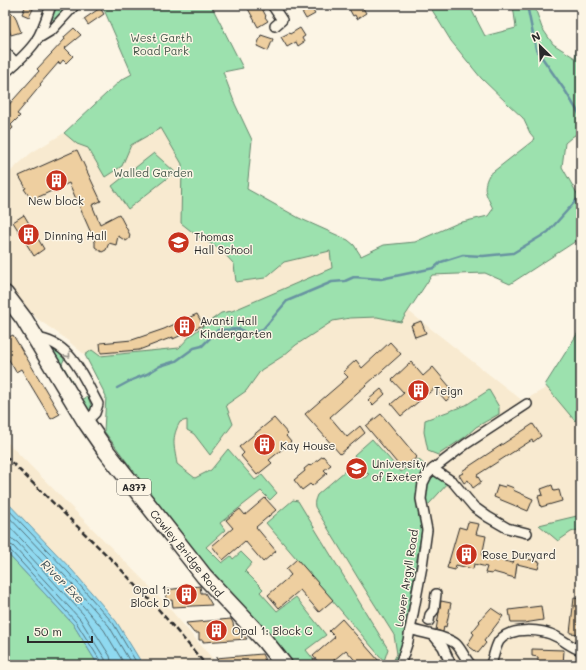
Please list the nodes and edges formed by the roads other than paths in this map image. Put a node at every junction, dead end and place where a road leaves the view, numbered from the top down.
1 (50, 5) edge
2 (75, 5) edge
3 (272, 5) edge
4 (282, 21) dead end
5 (37, 39) junction
6 (5, 52) edge
7 (16, 62) junction
8 (5, 73) edge
9 (5, 294) edge
10 (527, 404) dead end
11 (433, 469) junction
12 (527, 533) dead end
13 (436, 594) dead end
14 (413, 613) junction
15 (410, 629) junction
16 (434, 636) junction
17 (581, 650) edge
18 (284, 665) edge
19 (400, 665) edge
20 (451, 665) edge
21 (471, 665) edge
22 (489, 665) edge

1 - 5 street
2 - 5 street
3 - 4 street
5 - 7 street
6 - 7 street
7 - 8 street
9 - 18 highway, Cowley Bridge Road / A377
10 - 11 street, Lower Argyll Road
11 - 12 street
11 - 14 street, Lower Argyll Road
13 - 14 street
14 - 15 street, Lower Argyll Road
15 - 16 street
15 - 19 street, Lower Argyll Road
16 - 20 street
16 - 21 street
17 - 22 street

